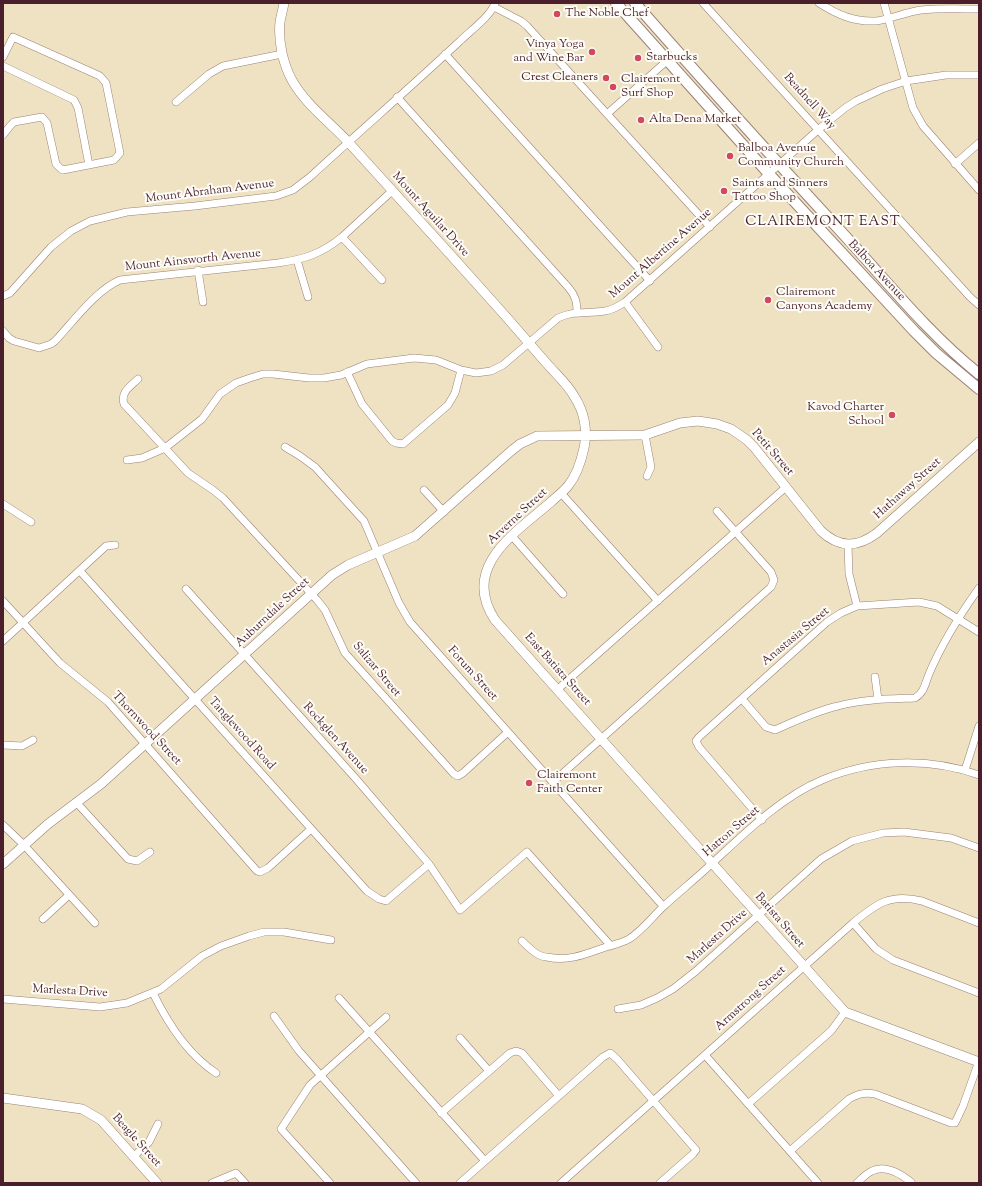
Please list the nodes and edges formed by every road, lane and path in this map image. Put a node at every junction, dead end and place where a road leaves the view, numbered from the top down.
1 (284, 3) edge
2 (616, 3) edge
3 (635, 3) edge
4 (703, 3) edge
5 (819, 3) edge
6 (884, 3) edge
7 (494, 5) edge
8 (979, 9) edge
9 (888, 18) junction
10 (678, 51) junction
11 (282, 54) junction
12 (445, 54) junction
13 (3, 57) edge
14 (667, 61) junction
15 (3, 66) edge
16 (979, 75) edge
17 (906, 81) junction
18 (397, 97) junction
19 (176, 102) dead end
20 (607, 114) junction
21 (819, 129) junction
22 (3, 136) edge
23 (348, 142) junction
24 (979, 143) edge
25 (955, 164) junction
26 (89, 165) junction
27 (779, 165) junction
28 (769, 174) junction
29 (979, 190) edge
30 (392, 191) junction
31 (710, 227) junction
32 (342, 237) junction
33 (298, 260) junction
34 (198, 270) junction
35 (382, 280) dead end
36 (650, 281) junction
37 (3, 296) edge
38 (308, 297) dead end
39 (203, 302) dead end
40 (625, 302) junction
41 (979, 305) edge
42 (577, 312) junction
43 (3, 331) edge
44 (529, 343) junction
45 (658, 347) dead end
46 (461, 370) junction
47 (347, 372) junction
48 (979, 374) edge
49 (138, 379) dead end
50 (979, 390) edge
51 (586, 435) junction
52 (645, 435) junction
53 (979, 442) edge
54 (285, 447) dead end
55 (164, 448) junction
56 (127, 460) dead end
57 (647, 476) dead end
58 (786, 487) junction
59 (424, 490) dead end
60 (561, 493) junction
61 (3, 504) edge
62 (717, 511) dead end
63 (444, 512) junction
64 (31, 522) dead end
65 (735, 532) junction
66 (512, 536) junction
67 (115, 545) dead end
68 (848, 545) junction
69 (378, 553) junction
70 (80, 571) junction
71 (979, 588) edge
72 (186, 589) dead end
73 (311, 594) junction
74 (563, 594) dead end
75 (3, 601) edge
76 (658, 601) junction
77 (856, 606) junction
78 (957, 618) junction
79 (495, 620) joint
80 (23, 623) junction
81 (979, 632) edge
82 (3, 641) edge
83 (245, 654) junction
84 (875, 677) dead end
85 (558, 689) junction
86 (742, 699) junction
87 (878, 699) junction
88 (195, 700) junction
89 (979, 726) edge
90 (508, 732) junction
91 (601, 738) junction
92 (33, 740) dead end
93 (146, 744) junction
94 (3, 745) edge
95 (965, 770) junction
96 (979, 775) edge
97 (553, 782) junction
98 (76, 802) junction
99 (762, 820) junction
100 (3, 825) edge
101 (311, 829) junction
102 (24, 845) junction
103 (979, 848) edge
104 (150, 852) dead end
105 (713, 863) junction
106 (3, 864) edge
107 (429, 864) junction
108 (69, 895) junction
109 (663, 906) junction
110 (759, 915) junction
111 (43, 919) dead end
112 (94, 923) dead end
113 (979, 923) edge
114 (853, 924) junction
115 (331, 940) dead end
116 (522, 941) dead end
117 (611, 946) junction
118 (804, 967) junction
119 (153, 993) junction
120 (979, 993) edge
121 (339, 998) dead end
122 (3, 999) edge
123 (618, 1009) dead end
124 (845, 1012) junction
125 (274, 1016) dead end
126 (386, 1017) dead end
127 (369, 1032) junction
128 (460, 1038) dead end
129 (705, 1055) junction
130 (979, 1062) edge
131 (489, 1071) junction
132 (216, 1074) dead end
133 (321, 1075) junction
134 (559, 1096) junction
135 (3, 1098) edge
136 (654, 1100) junction
137 (748, 1104) junction
138 (441, 1113) junction
139 (158, 1124) dead end
140 (790, 1152) junction
141 (134, 1157) junction
142 (484, 1161) junction
143 (911, 1182) dead end
144 (157, 1183) edge
145 (212, 1183) edge
146 (245, 1183) edge
147 (330, 1183) edge
148 (416, 1183) edge
149 (460, 1183) edge
150 (561, 1183) edge
151 (660, 1183) edge
152 (818, 1183) edge
153 (857, 1183) edge

1 - 11 street, Mount Aguilar Drive
2 - 14 main road, Balboa Avenue
3 - 10 main road, Balboa Avenue
4 - 21 street, Beadnell Way
5 - 9 street
6 - 9 street
7 - 12 street, Mount Abraham Avenue
7 - 20 street
8 - 9 street
9 - 17 street
10 - 14 street
10 - 27 main road, Balboa Avenue
11 - 19 street
11 - 23 street, Mount Aguilar Drive
12 - 18 street, Mount Abraham Avenue
12 - 36 street
13 - 26 street
14 - 20 street
14 - 28 main road, Balboa Avenue
15 - 26 street
16 - 17 street, Mount Albertine Avenue
17 - 21 street, Mount Albertine Avenue
17 - 25 street
18 - 23 street, Mount Abraham Avenue
18 - 42 street
20 - 31 street
21 - 27 street, Mount Albertine Avenue
21 - 41 street, Beadnell Way
22 - 26 street
23 - 30 street, Mount Aguilar Drive
23 - 37 street, Mount Abraham Avenue
24 - 25 street
25 - 29 street
27 - 28 street, Mount Albertine Avenue
27 - 48 main road, Balboa Avenue
28 - 31 street, Mount Albertine Avenue
28 - 50 main road, Balboa Avenue
30 - 32 street, Mount Ainsworth Avenue
30 - 44 street, Mount Aguilar Drive
31 - 36 street, Mount Albertine Avenue
32 - 33 street, Mount Ainsworth Avenue
32 - 35 street
33 - 34 street, Mount Ainsworth Avenue
33 - 38 street
34 - 39 street
34 - 43 street, Mount Ainsworth Avenue
36 - 40 street, Mount Albertine Avenue
40 - 42 street, Mount Albertine Avenue
40 - 45 street
42 - 44 street, Mount Albertine Avenue
44 - 46 street, Mount Albertine Avenue
44 - 51 street, Mount Aguilar Drive
46 - 47 street, Mount Albertine Avenue
46 - 47 street
47 - 55 street, Mount Albertine Avenue
49 - 55 street, Salizar Street
51 - 52 street, Petit Street
51 - 60 street, Arverne Street
51 - 63 street, Auburndale Street
52 - 57 street
52 - 58 street, Petit Street
53 - 68 street, Hathaway Street
54 - 69 street, Forum Street
55 - 56 street, Mount Albertine Avenue
55 - 73 street, Salizar Street
58 - 65 street
58 - 68 street, Petit Street
59 - 63 street
60 - 66 street, Arverne Street
60 - 76 street
61 - 64 street
62 - 65 street
63 - 69 street, Auburndale Street
65 - 76 street
65 - 91 street
66 - 74 street
66 - 79 street, Arverne Street
67 - 70 street
68 - 77 street
69 - 73 street, Auburndale Street
69 - 90 street, Forum Street
70 - 80 street
70 - 88 street, Tanglewood Road
71 - 78 street
72 - 83 street, Rockglen Avenue
73 - 83 street, Auburndale Street
73 - 90 street, Salizar Street
75 - 80 street, Thornwood Street
76 - 85 street
77 - 78 street, Anastasia Street
77 - 86 street, Anastasia Street
78 - 81 street, Anastasia Street
78 - 87 street
79 - 85 street, East Batista Street
80 - 82 street
80 - 93 street, Thornwood Street
83 - 88 street, Auburndale Street
83 - 107 street, Rockglen Avenue
84 - 87 street
85 - 91 street, East Batista Street
86 - 87 street
86 - 99 street, Anastasia Street
88 - 93 street, Auburndale Street
88 - 101 street, Tanglewood Road
89 - 95 street
90 - 97 street, Forum Street
91 - 97 street
91 - 105 street, Batista Street
92 - 94 street
93 - 98 street, Auburndale Street
93 - 101 street, Thornwood Street
95 - 96 street, Hatton Street
95 - 99 street, Hatton Street
97 - 109 street, Forum Street
98 - 102 street, Auburndale Street
98 - 104 street
99 - 105 street, Hatton Street
100 - 102 street
101 - 107 street, Tanglewood Road
102 - 106 street, Auburndale Street
102 - 108 street
103 - 110 street, Marlesta Drive
105 - 109 street, Hatton Street
105 - 110 street, Batista Street
107 - 117 street, Rockglen Avenue
108 - 111 street
108 - 112 street
109 - 117 street, Hatton Street
110 - 118 street, Batista Street
110 - 123 street, Marlesta Drive
113 - 114 street, Armstrong Street
114 - 118 street, Armstrong Street
114 - 120 street
115 - 119 street, Marlesta Drive
116 - 117 street, Hatton Street
118 - 124 street, Batista Street
118 - 129 street, Armstrong Street
119 - 122 street, Marlesta Drive
119 - 132 street
121 - 127 street
124 - 130 street, Batista Street
124 - 137 street
125 - 133 street
126 - 127 street
127 - 133 street
127 - 138 street
128 - 131 street
129 - 136 street, Armstrong Street
129 - 137 street
130 - 140 street
131 - 134 street
131 - 138 street
133 - 147 street
133 - 148 street
134 - 136 street
134 - 142 street
135 - 141 street, Beagle Street
136 - 150 street, Armstrong Street
136 - 151 street
137 - 140 street
138 - 142 street
139 - 141 street
140 - 152 street
141 - 144 street, Beagle Street
142 - 149 street
143 - 153 street
145 - 146 street

